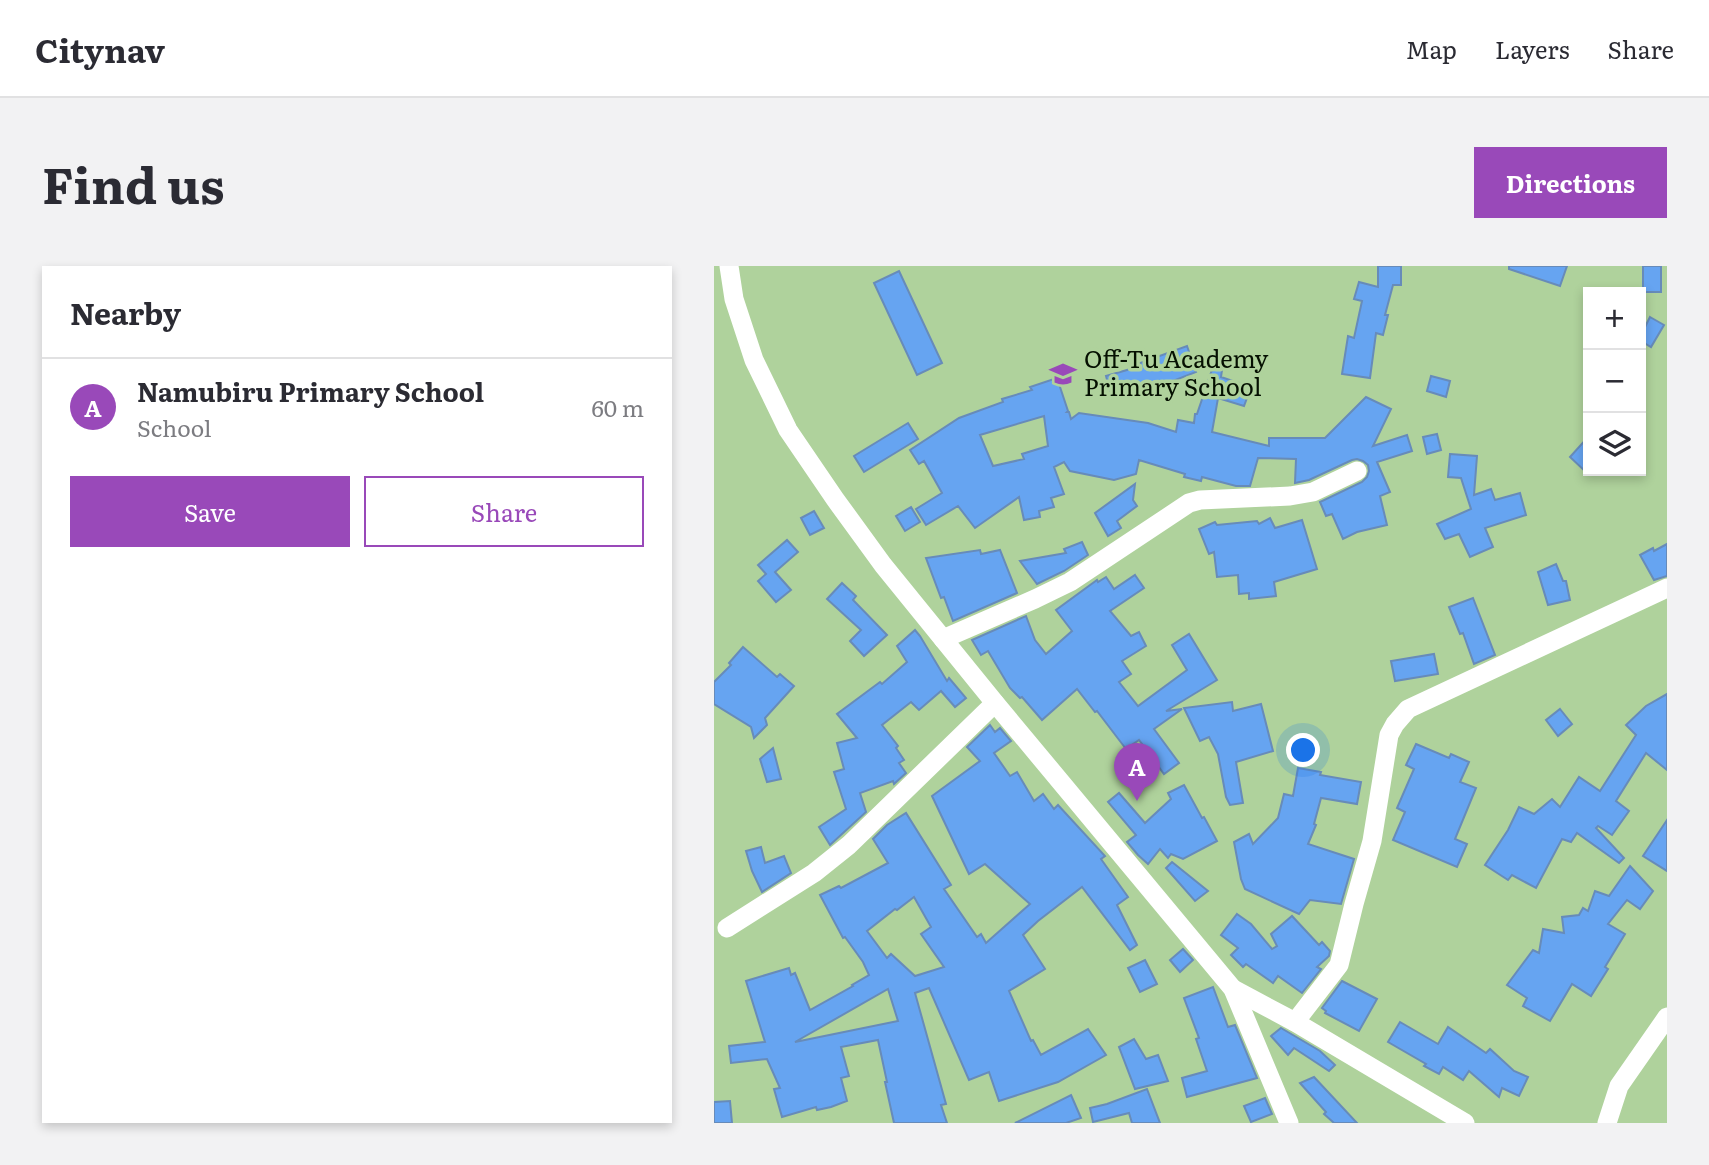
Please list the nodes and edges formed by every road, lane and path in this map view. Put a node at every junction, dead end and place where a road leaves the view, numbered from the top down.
1 (729, 266) edge
2 (1357, 471) dead end
3 (1667, 588) edge
4 (943, 639) junction
5 (995, 703) junction
6 (727, 928) dead end
7 (1233, 989) junction
8 (1667, 1017) edge
9 (1295, 1022) junction
10 (1289, 1123) edge
11 (1465, 1123) edge
12 (1607, 1123) edge

1 - 4 street
2 - 4 street
3 - 9 street
4 - 5 street
5 - 6 street
5 - 7 street
7 - 9 street
7 - 10 street
8 - 12 street
9 - 11 street

